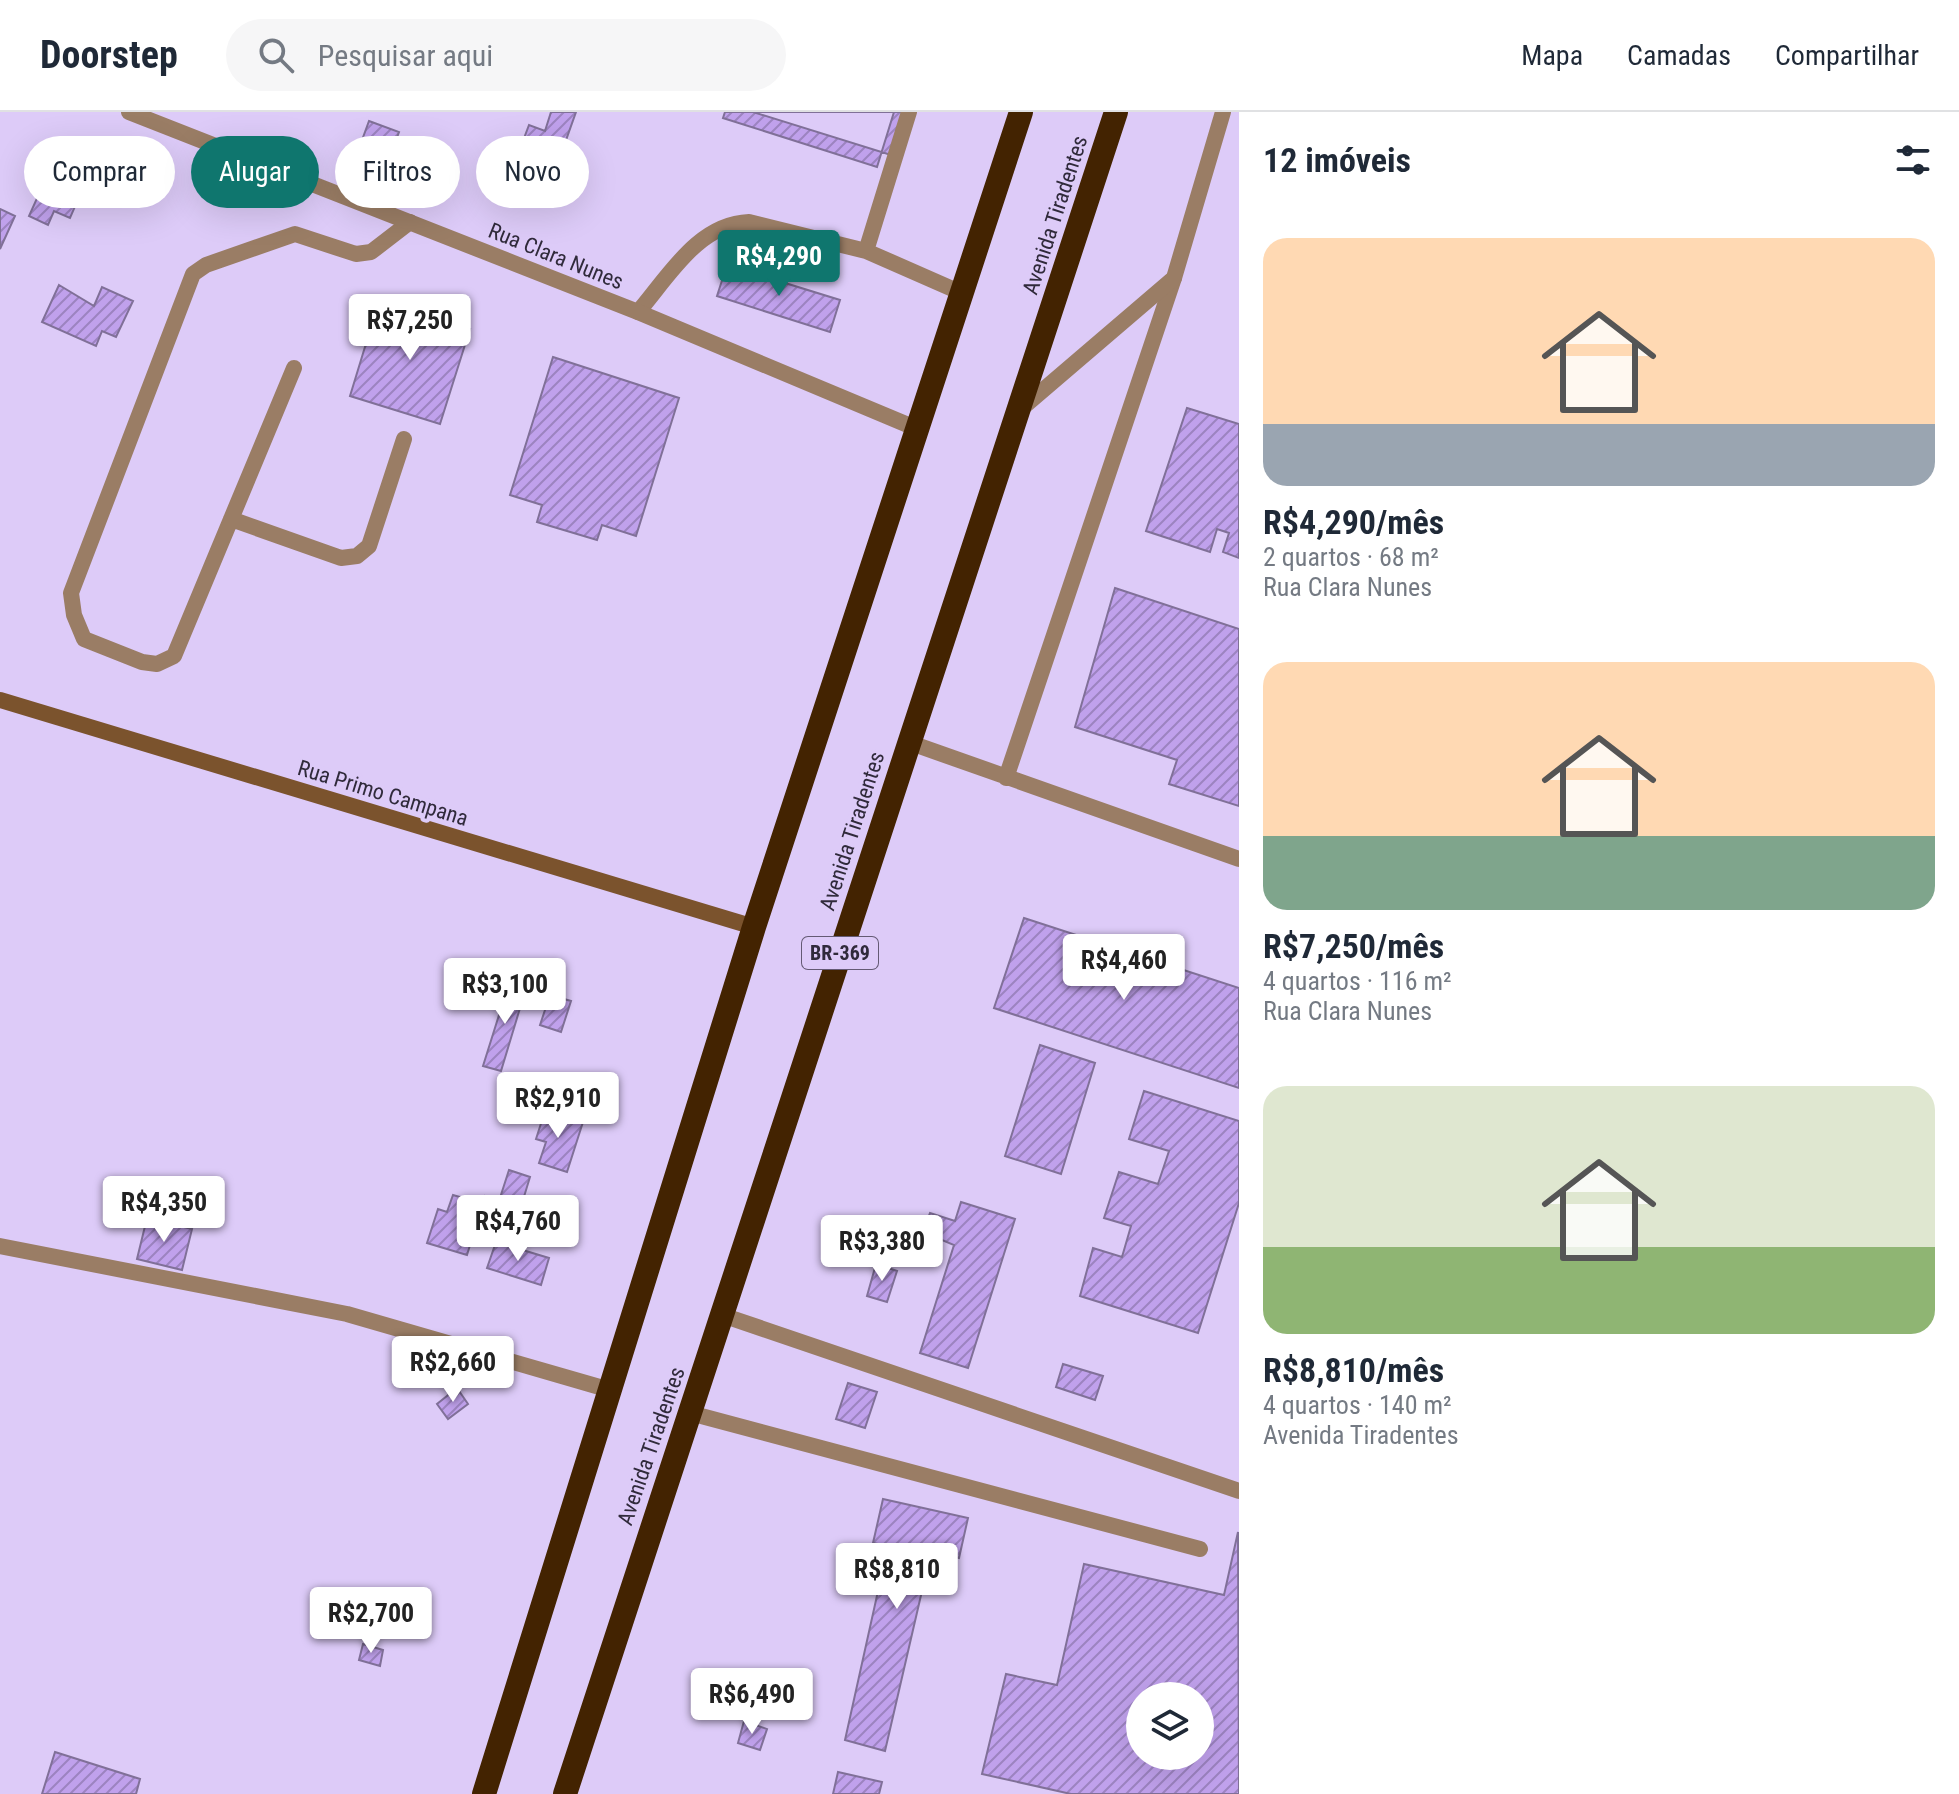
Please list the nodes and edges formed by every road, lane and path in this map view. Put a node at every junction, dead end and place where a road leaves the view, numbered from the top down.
1 (129, 112) edge
2 (909, 112) edge
3 (1021, 112) edge
4 (1116, 112) edge
5 (1223, 112) edge
6 (410, 222) junction
7 (866, 251) junction
8 (1174, 278) junction
9 (964, 294) junction
10 (638, 312) junction
11 (294, 368) dead end
12 (1017, 413) junction
13 (920, 430) junction
14 (404, 439) dead end
15 (231, 519) junction
16 (0, 700) edge
17 (908, 742) junction
18 (1006, 778) junction
19 (1239, 859) edge
20 (754, 927) junction
21 (0, 1246) edge
22 (722, 1315) junction
23 (610, 1390) junction
24 (690, 1413) junction
25 (1239, 1491) edge
26 (1200, 1549) dead end
27 (484, 1794) edge
28 (565, 1794) edge

1 - 6 street, Rua Clara Nunes
2 - 7 street
3 - 9 highway
4 - 12 highway, Avenida Tiradentes / BR-369
5 - 8 street
6 - 10 street, Rua Clara Nunes
6 - 15 street
7 - 9 street
7 - 10 street
8 - 12 street
8 - 18 street
9 - 13 highway
10 - 13 street, Rua Clara Nunes
11 - 15 street
12 - 17 highway, Avenida Tiradentes / BR-369
13 - 20 highway
14 - 15 street
16 - 20 street, Rua Primo Campana
17 - 18 street
17 - 22 highway, Avenida Tiradentes / BR-369
18 - 19 street
20 - 23 highway
21 - 23 street
22 - 24 highway, Avenida Tiradentes / BR-369
22 - 25 street
23 - 27 highway
24 - 26 street
24 - 28 highway, Avenida Tiradentes / BR-369

